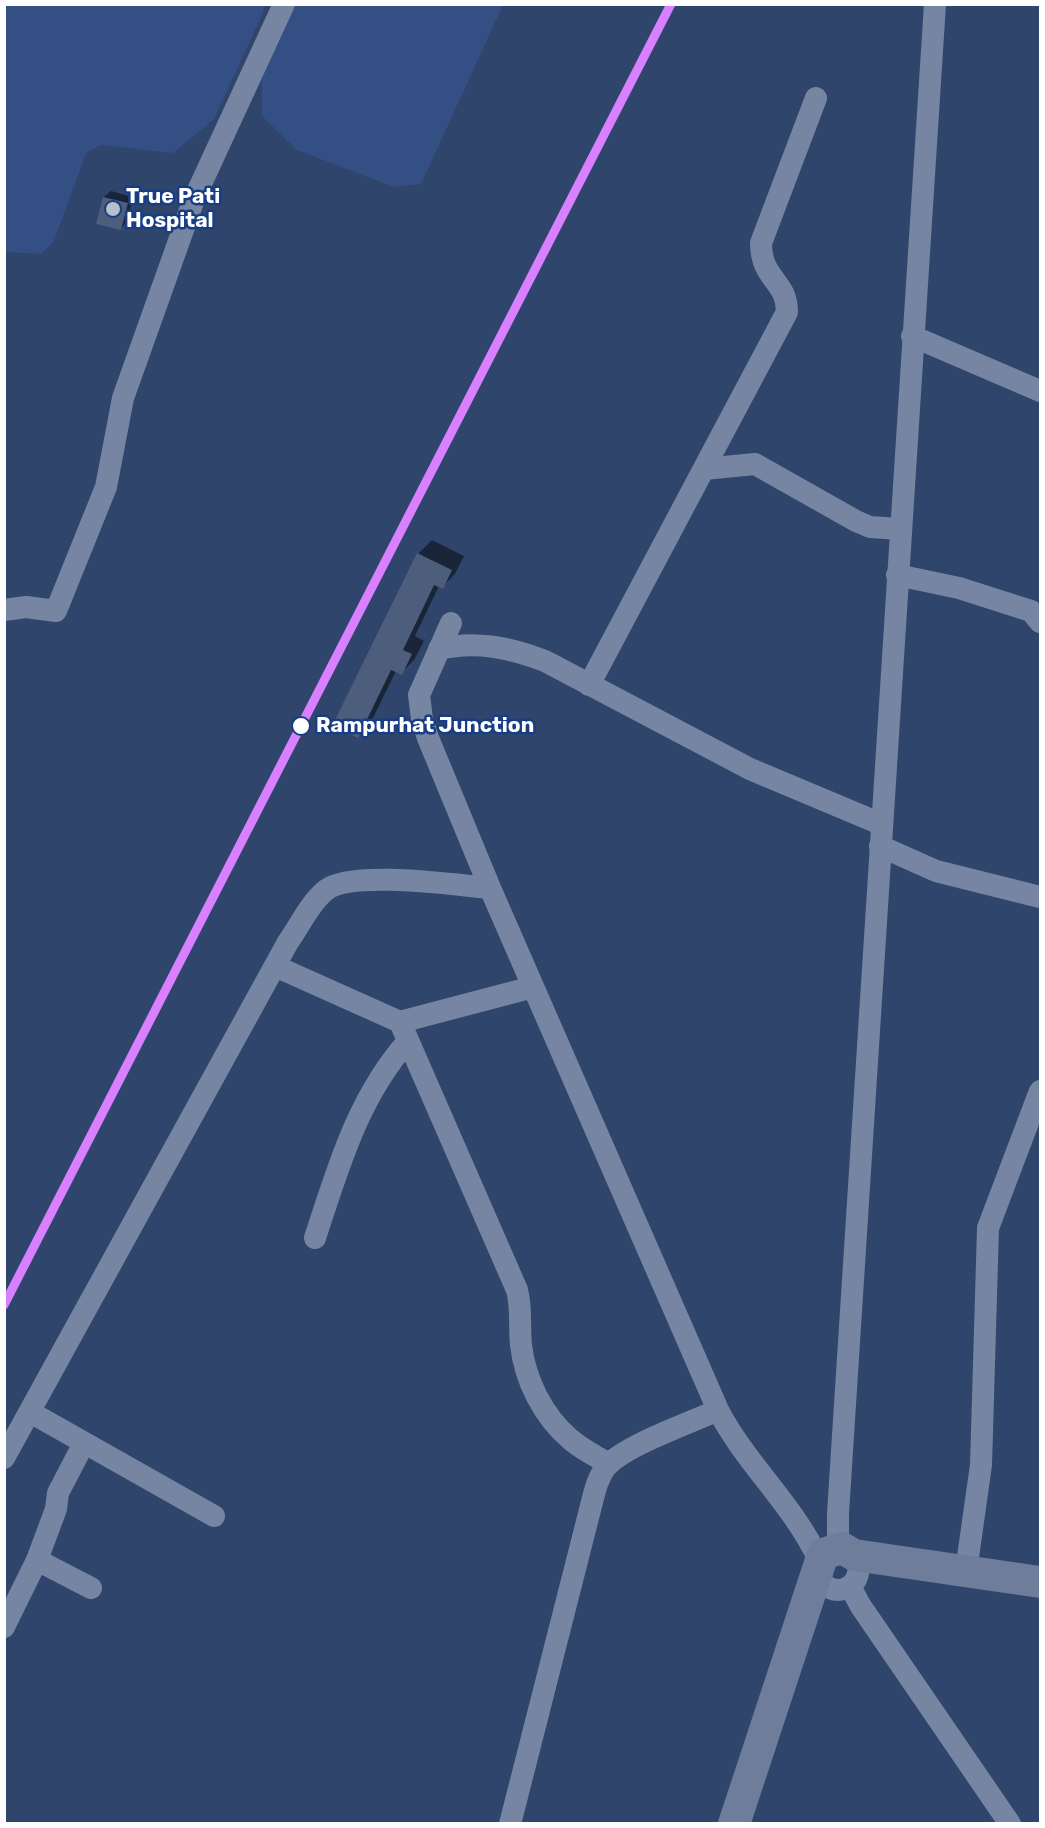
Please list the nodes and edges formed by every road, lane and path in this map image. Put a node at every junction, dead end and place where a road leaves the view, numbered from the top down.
1 (284, 4) edge
2 (935, 4) edge
3 (816, 98) dead end
4 (912, 336) junction
5 (1041, 391) edge
6 (704, 469) junction
7 (900, 529) junction
8 (897, 575) junction
9 (4, 610) edge
10 (451, 622) dead end
11 (1041, 622) edge
12 (439, 649) junction
13 (589, 685) junction
14 (880, 835) junction
15 (490, 888) junction
16 (1041, 897) edge
17 (275, 966) junction
18 (533, 987) junction
19 (404, 1032) junction
20 (1041, 1091) edge
21 (315, 1238) dead end
22 (718, 1410) junction
23 (30, 1412) junction
24 (84, 1443) junction
25 (4, 1458) edge
26 (609, 1464) junction
27 (214, 1516) dead end
28 (833, 1559) junction
29 (37, 1560) junction
30 (966, 1571) junction
31 (1041, 1582) edge
32 (850, 1586) junction
33 (91, 1588) dead end
34 (4, 1627) edge
35 (510, 1824) edge
36 (734, 1824) edge
37 (1010, 1824) edge

1 - 9 street
2 - 4 street
3 - 6 street
4 - 5 street
4 - 7 street
6 - 7 street
6 - 13 street
7 - 8 street
8 - 11 street
8 - 14 street
10 - 12 street
12 - 13 street
12 - 15 street
13 - 14 street
14 - 16 street
14 - 28 street
15 - 17 street
15 - 18 street
17 - 19 street
17 - 23 street
18 - 19 street
18 - 22 street
19 - 21 street
19 - 26 street
20 - 30 street
22 - 26 street
22 - 28 street
23 - 24 street
23 - 25 street
24 - 27 street
24 - 29 street
26 - 35 street
28 - 30 highway
28 - 32 street
28 - 32 street
28 - 36 highway
29 - 33 street
29 - 34 street
30 - 31 highway
32 - 37 street

